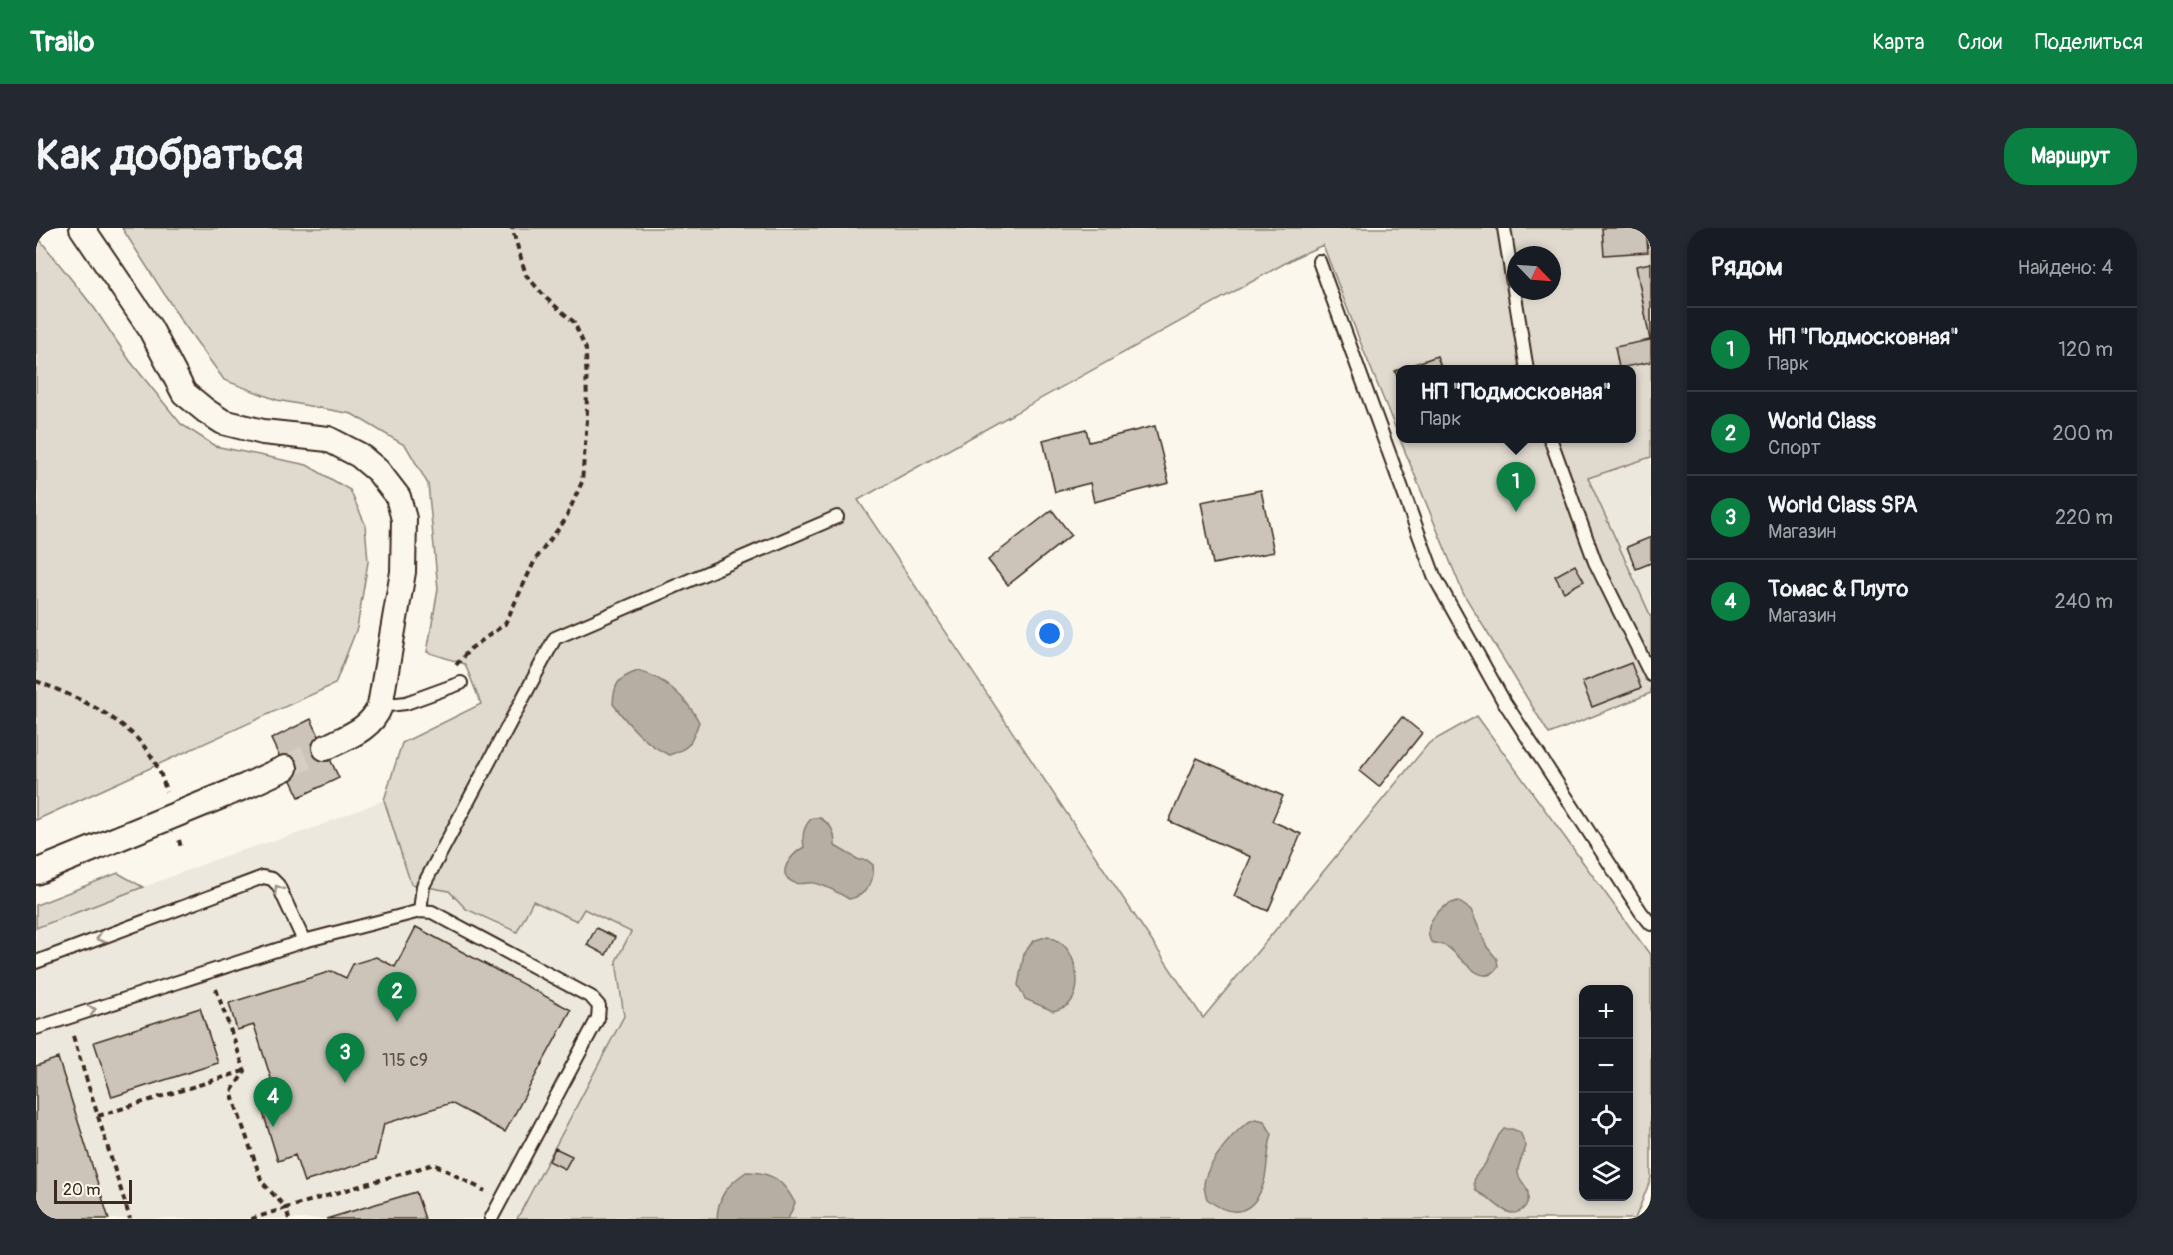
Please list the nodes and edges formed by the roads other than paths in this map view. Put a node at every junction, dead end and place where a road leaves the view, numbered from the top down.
1 (82, 228) edge
2 (1504, 228) edge
3 (1319, 261) dead end
4 (1526, 365) edge
5 (1552, 443) edge
6 (837, 517) dead end
7 (1651, 675) edge
8 (461, 683) road end
9 (380, 706) junction
10 (325, 748) tunnel mouth
11 (285, 768) tunnel mouth
12 (36, 872) edge
13 (420, 911) junction
14 (1651, 924) edge
15 (304, 941) junction
16 (36, 962) edge
17 (36, 1028) edge
18 (491, 1219) edge

1 - 9 street
2 - 4 lane
3 - 14 lane
5 - 7 lane
6 - 13 lane
8 - 9 lane
9 - 10 street
11 - 12 street
13 - 15 lane
13 - 18 lane
15 -> 16 lane
17 -> 15 lane

